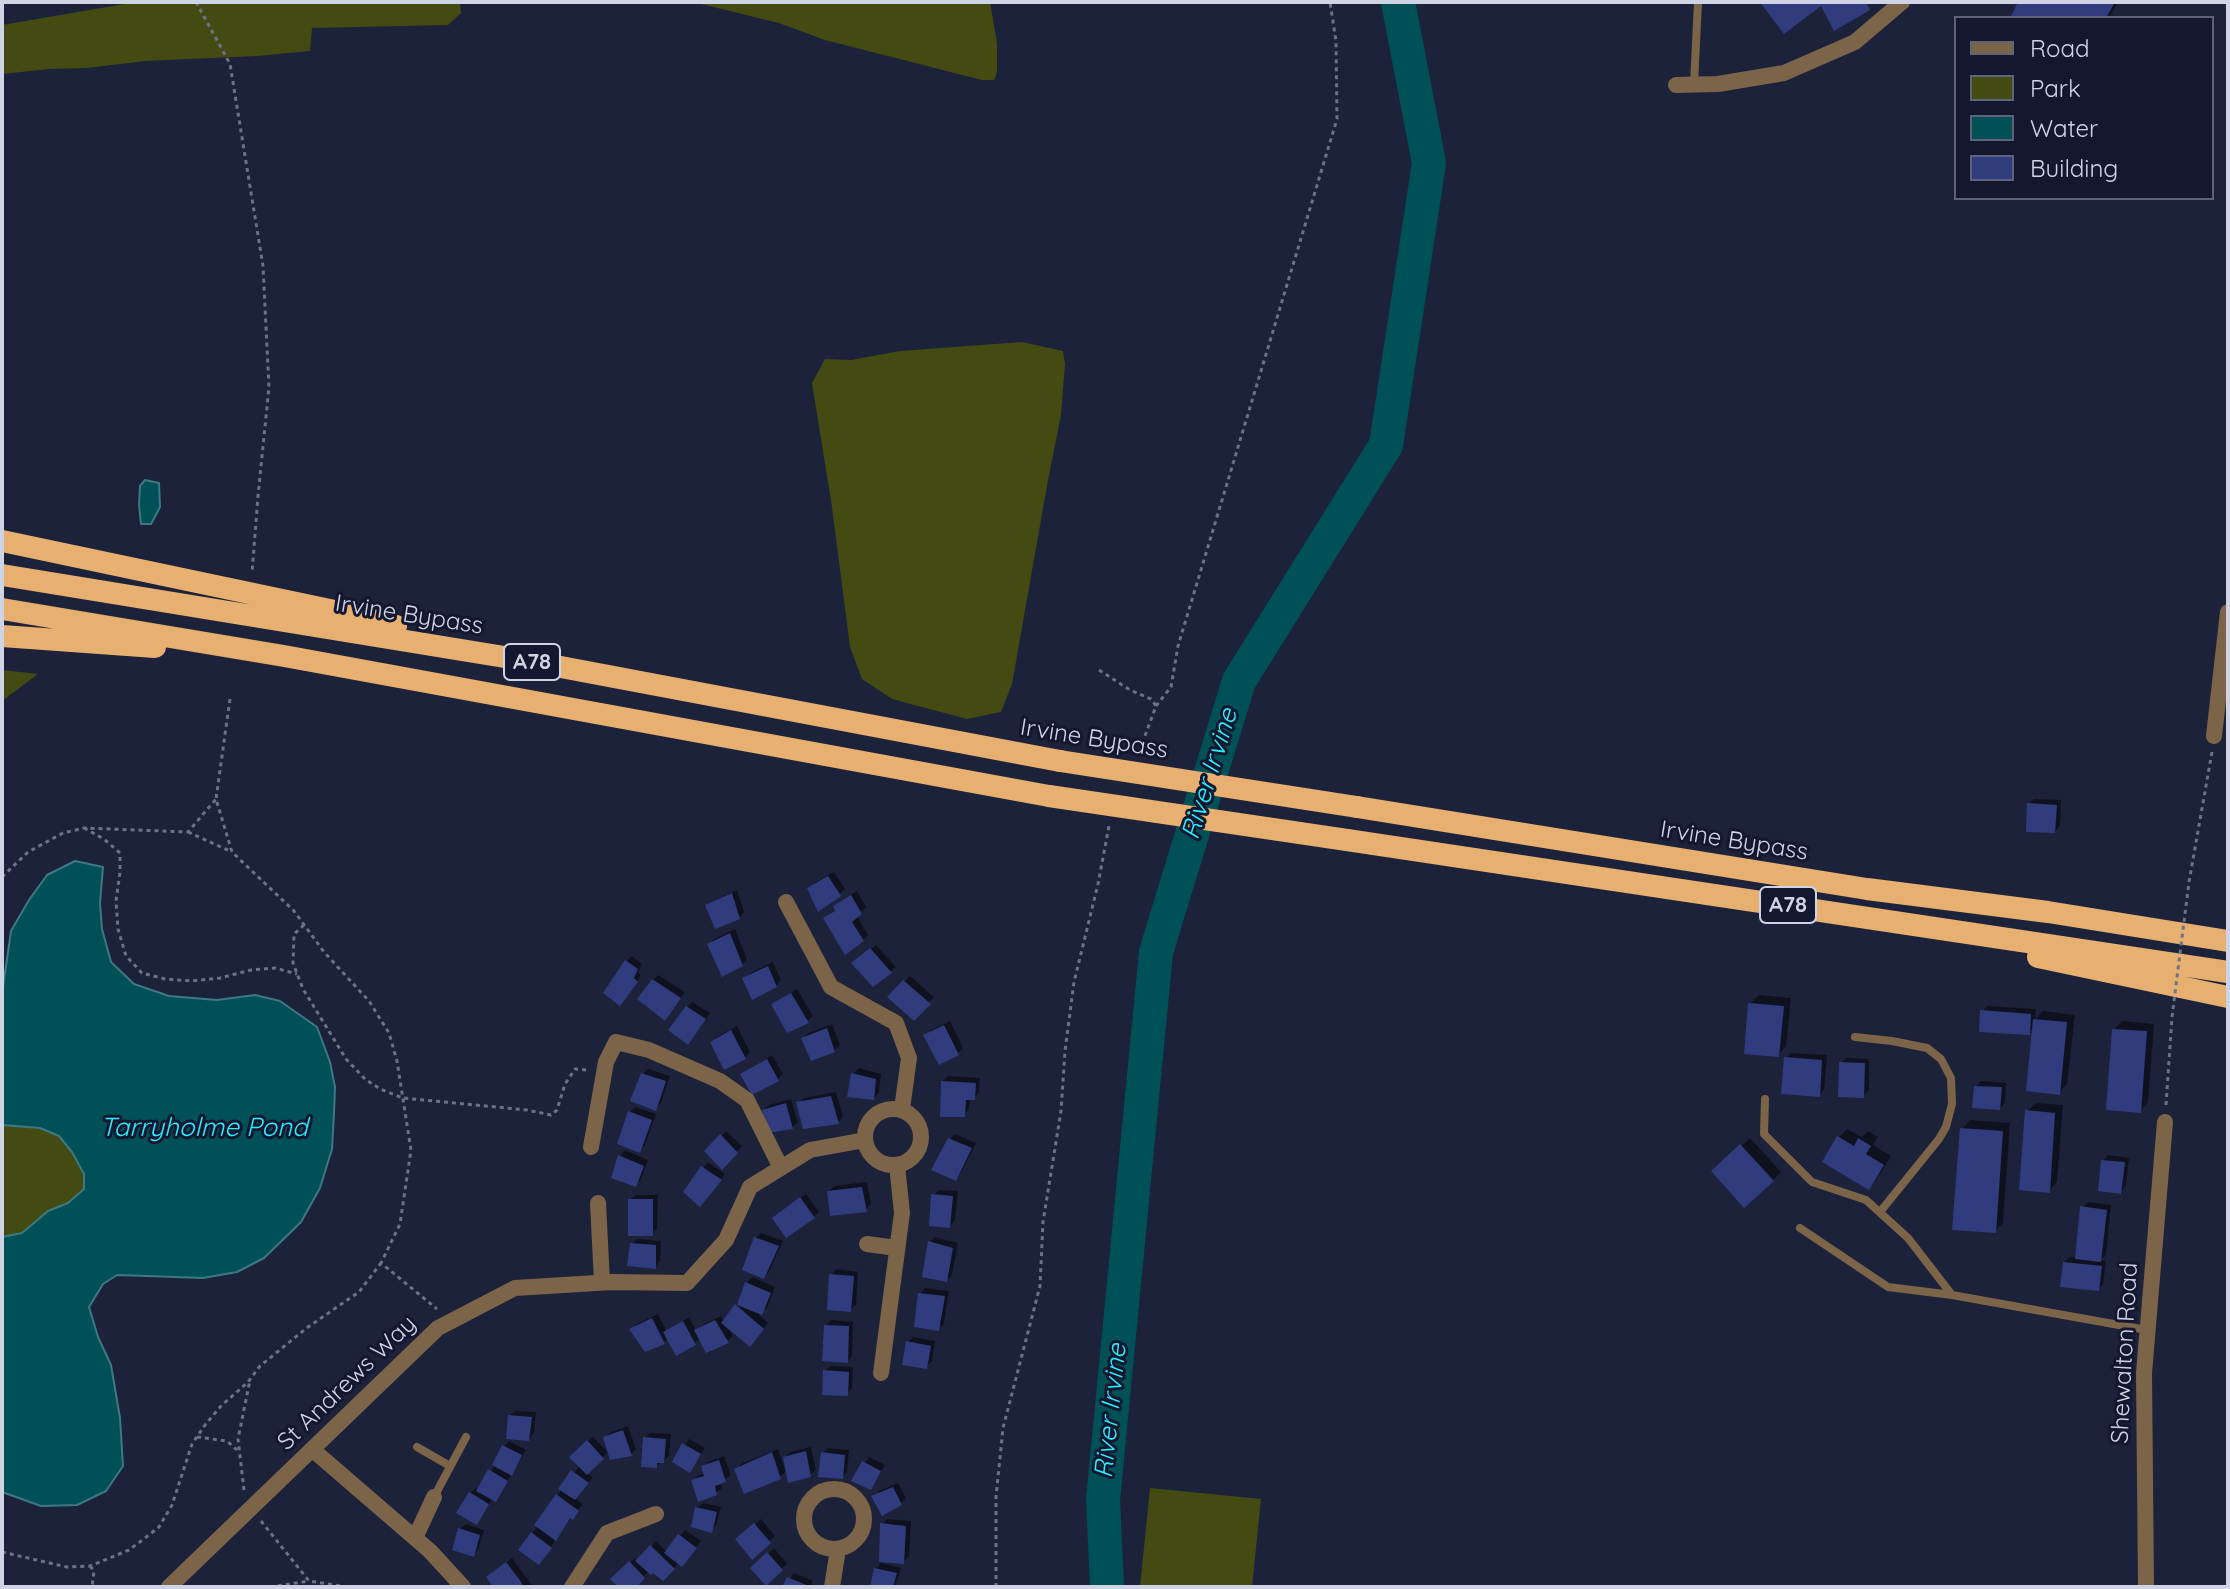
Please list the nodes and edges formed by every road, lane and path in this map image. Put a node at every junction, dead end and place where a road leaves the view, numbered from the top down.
1 (196, 2) edge
2 (1330, 2) edge
3 (1698, 2) edge
4 (1902, 2) edge
5 (1694, 84) junction
6 (1676, 85) dead end
7 (2, 541) edge
8 (252, 573) dead end
9 (2, 575) edge
10 (2, 609) edge
11 (2228, 612) edge
12 (2, 636) edge
13 (284, 656) junction
14 (529, 661) junction
15 (1099, 670) dead end
16 (230, 699) dead end
17 (1156, 706) junction
18 (2214, 736) joint
19 (1137, 758) dead end
20 (216, 799) junction
21 (1109, 827) dead end
22 (84, 828) junction
23 (188, 832) junction
24 (232, 852) junction
25 (2, 877) edge
26 (786, 902) dead end
27 (2048, 912) junction
28 (1846, 914) junction
29 (304, 925) junction
30 (2228, 929) edge
31 (2228, 941) edge
32 (2228, 972) edge
33 (297, 974) junction
34 (2228, 997) edge
35 (1855, 1037) dead end
36 (604, 1071) junction
37 (403, 1098) junction
38 (1765, 1099) dead end
39 (902, 1109) junction
40 (2165, 1122) joint
41 (865, 1140) junction
42 (591, 1147) dead end
43 (897, 1165) junction
44 (781, 1168) junction
45 (598, 1203) dead end
46 (1880, 1212) junction
47 (1800, 1228) dead end
48 (867, 1244) dead end
49 (897, 1248) junction
50 (381, 1263) junction
51 (602, 1282) junction
52 (1952, 1295) junction
53 (452, 1321) junction
54 (2147, 1330) junction
55 (881, 1373) dead end
56 (251, 1379) junction
57 (197, 1437) junction
58 (466, 1437) dead end
59 (417, 1447) dead end
60 (313, 1450) junction
61 (238, 1451) junction
62 (450, 1466) junction
63 (434, 1497) joint
64 (253, 1507) junction
65 (656, 1514) dead end
66 (415, 1538) junction
67 (838, 1549) dead end
68 (2, 1552) edge
69 (90, 1566) junction
70 (309, 1581) junction
71 (92, 1587) edge
72 (169, 1587) edge
73 (270, 1587) edge
74 (348, 1587) edge
75 (463, 1587) edge
76 (572, 1587) edge
77 (832, 1587) edge
78 (996, 1587) edge
79 (2146, 1587) edge

1 - 8 path
2 - 17 path
3 - 5 lane
4 - 5 street
5 - 6 street
7 - 14 highway, A78
9 - 14 highway, Irvine Bypass / A78
10 - 13 highway, A78
11 - 18 street
12 - 13 highway, A78
13 - 28 highway, A78, bridge
14 - 27 highway, Irvine Bypass / A78, bridge
15 - 17 path
16 - 20 path
17 - 19 path
18 - 40 path, bridge
20 - 23 path
20 - 24 path
21 - 78 path
22 - 23 path
22 - 25 path
22 - 33 path
23 - 24 path
24 - 29 path
26 - 39 street
27 - 30 highway
27 - 31 highway, Irvine Bypass / A78
28 - 32 highway, A78
28 - 34 highway
29 - 33 path
29 - 37 path
33 - 37 path
35 - 46 lane
36 - 37 path
36 - 42 street
36 - 44 street
37 - 50 path
38 - 46 lane
39 - 41 street
39 - 43 street
40 - 54 street, Shewalton Road
41 - 43 street
41 - 44 street, St Andrews Way
43 - 49 street
44 - 51 street, St Andrews Way
45 - 51 street
46 - 52 lane
47 - 52 lane
48 - 49 street
49 - 55 street
50 - 53 path
50 - 56 path
51 - 53 street, St Andrews Way
52 - 54 lane
53 - 60 street, St Andrews Way
54 - 79 street, Shewalton Road
56 - 57 path
56 - 61 path
57 - 61 path
57 - 69 path
58 - 62 lane
59 - 62 lane
60 - 64 street, St Andrews Way
60 - 66 street
61 - 64 path
62 - 63 lane
63 - 66 street
64 - 70 path
64 - 72 street, St Andrews Way
65 - 76 street
66 - 75 street
67 - 77 street
68 - 69 path
69 - 71 path
70 - 73 path
70 - 74 path

